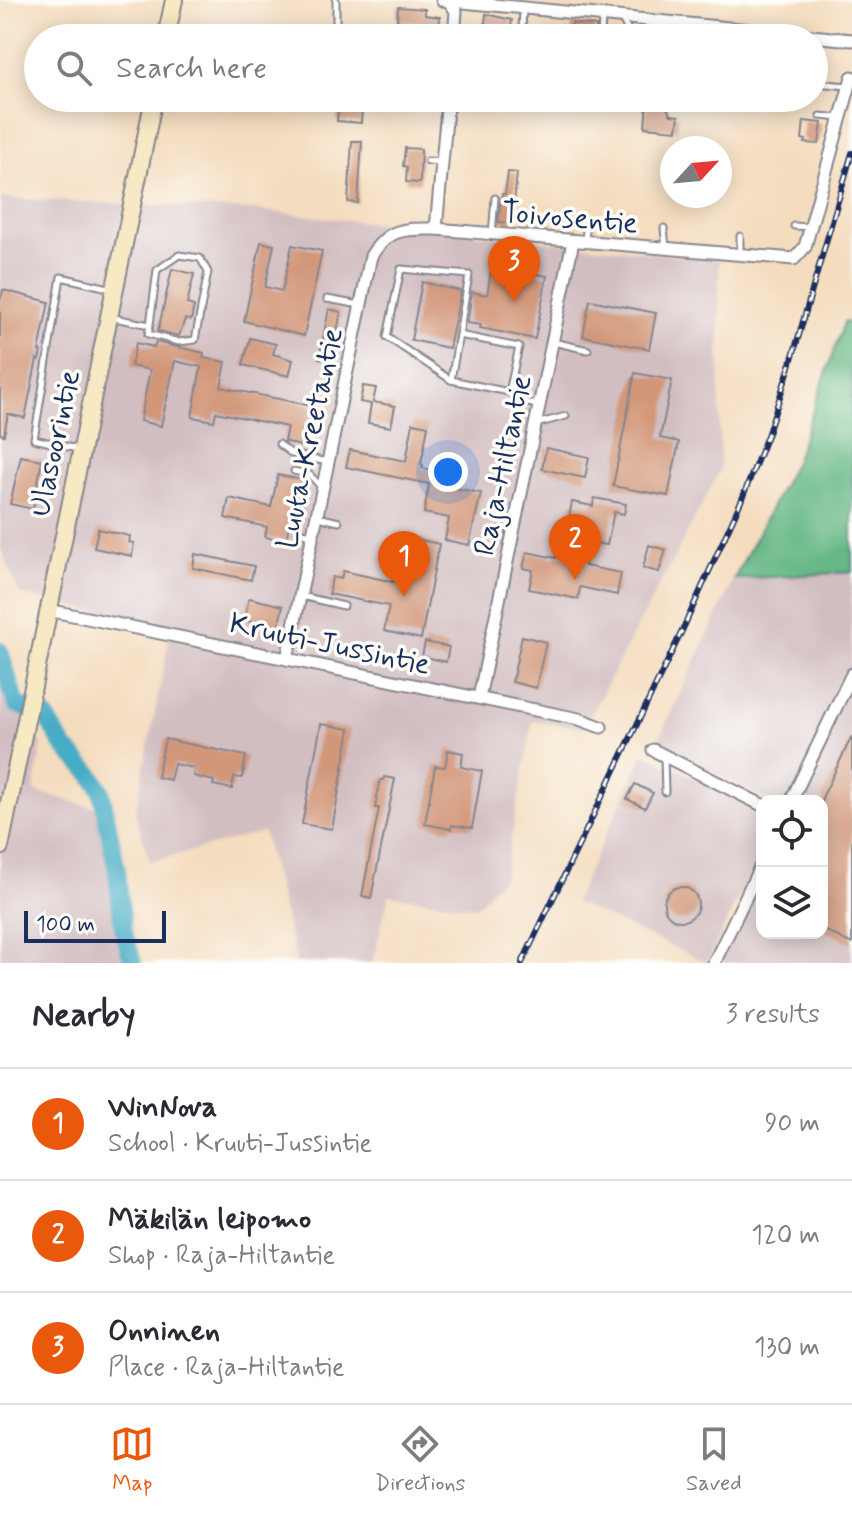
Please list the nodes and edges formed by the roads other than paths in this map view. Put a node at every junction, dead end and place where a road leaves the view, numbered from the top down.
1 (174, 0) edge
2 (336, 0) edge
3 (442, 0) edge
4 (449, 1) edge
5 (523, 8) junction
6 (602, 16) junction
7 (622, 18) junction
8 (169, 24) edge
9 (336, 24) edge
10 (455, 24) edge
11 (522, 24) edge
12 (602, 24) edge
13 (625, 24) edge
14 (686, 24) edge
15 (828, 38) edge
16 (852, 40) edge
17 (851, 82) edge
18 (828, 84) edge
19 (151, 112) edge
20 (448, 112) edge
21 (820, 116) dead end
22 (841, 118) junction
23 (428, 161) dead end
24 (443, 162) junction
25 (495, 198) dead end
26 (587, 220) dead end
27 (794, 226) dead end
28 (811, 227) junction
29 (664, 228) dead end
30 (436, 229) junction
31 (390, 234) joint
32 (492, 235) junction
33 (740, 236) dead end
34 (579, 242) junction
35 (667, 249) junction
36 (740, 255) junction
37 (114, 289) junction
38 (327, 299) dead end
39 (361, 305) junction
40 (109, 317) junction
41 (150, 325) junction
42 (459, 335) junction
43 (552, 342) junction
44 (588, 350) dead end
45 (451, 380) junction
46 (509, 392) junction
47 (539, 405) junction
48 (566, 416) dead end
49 (535, 424) junction
50 (279, 444) dead end
51 (81, 450) junction
52 (328, 463) junction
53 (294, 471) dead end
54 (323, 488) junction
55 (317, 517) junction
56 (339, 522) dead end
57 (298, 532) dead end
58 (313, 535) junction
59 (300, 596) junction
60 (344, 606) dead end
61 (48, 610) junction
62 (287, 659) junction
63 (852, 674) edge
64 (479, 698) junction
65 (601, 727) dead end
66 (653, 750) dead end
67 (664, 756) junction
68 (665, 792) dead end
69 (794, 795) edge
70 (756, 802) edge
71 (4, 810) edge
72 (0, 847) edge
73 (760, 867) edge
74 (714, 963) edge

1 - 8 street
2 - 9 lane
3 - 4 street
4 - 5 street
4 - 10 street
5 - 6 street
5 - 11 lane
6 - 7 street
6 - 12 lane
7 - 13 lane
7 - 14 street
15 - 16 street
17 - 18 lane
17 - 22 street, Toivosentie
19 - 37 street, Ulasoorintie
20 - 24 street
21 - 22 lane
22 - 28 street, Toivosentie
23 - 24 lane
24 - 30 street
25 - 32 lane
26 - 34 lane
27 - 28 lane
28 - 36 street, Toivosentie
29 - 35 lane
30 - 31 street, Toivosentie
30 - 32 street, Toivosentie
31 - 39 street, Luuta-Kreetantie
32 - 34 street, Toivosentie
33 - 36 lane
34 - 35 street, Toivosentie
34 - 43 street, Raja-Hiltantie
35 - 36 street, Toivosentie
37 - 40 street, Ulasoorintie
37 - 51 lane
38 - 39 lane
39 - 52 street, Luuta-Kreetantie
40 - 41 lane
40 - 51 street, Ulasoorintie
41 - 41 lane
42 - 45 lane
42 - 45 lane
42 - 46 lane
43 - 44 lane
43 - 47 street, Raja-Hiltantie
45 - 46 lane
46 - 47 lane
47 - 49 street, Raja-Hiltantie
48 - 49 lane
49 - 64 street, Raja-Hiltantie
50 - 52 lane
51 - 61 street, Ulasoorintie
52 - 54 street, Luuta-Kreetantie
53 - 54 lane
54 - 55 street, Luuta-Kreetantie
55 - 56 lane
55 - 58 street, Luuta-Kreetantie
57 - 58 lane
58 - 59 street, Luuta-Kreetantie
59 - 60 lane
59 - 62 street, Luuta-Kreetantie
61 - 62 street, Kruuti-Jussintie
61 - 71 street, Ulasoorintie
62 - 64 street, Kruuti-Jussintie
63 - 69 street
64 - 65 street, Kruuti-Jussintie
66 - 67 street
67 - 68 lane
67 - 70 street
71 - 72 street, Ulasoorintie
73 - 74 street

